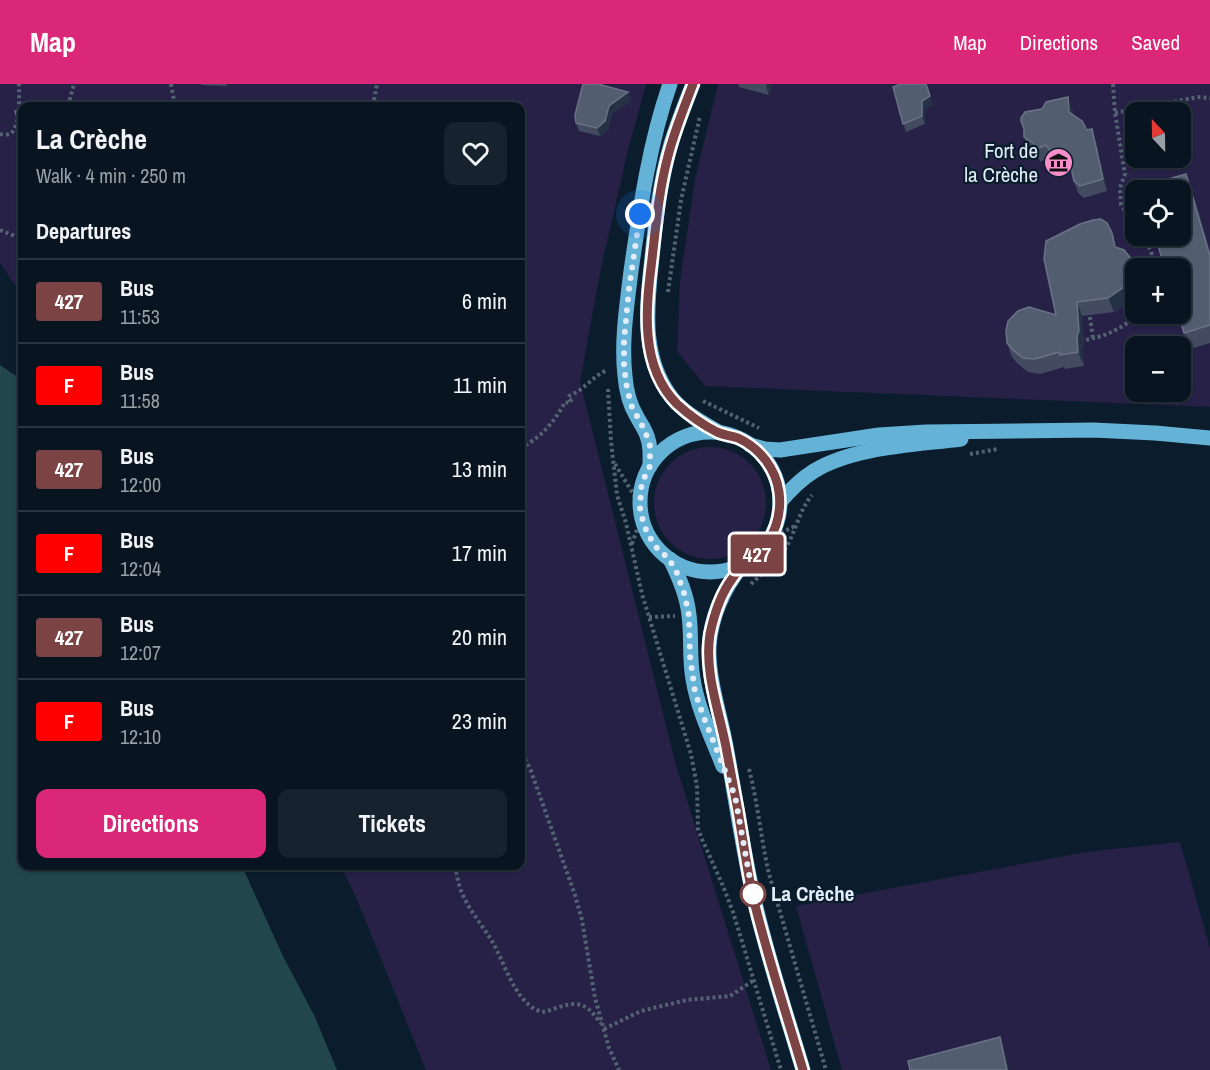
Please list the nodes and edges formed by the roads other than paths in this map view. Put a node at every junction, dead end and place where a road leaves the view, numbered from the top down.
1 (670, 84) edge
2 (693, 84) edge
3 (1049, 429) junction
4 (720, 433) junction
5 (1210, 438) edge
6 (750, 445) junction
7 (650, 466) junction
8 (780, 502) junction
9 (669, 559) junction
10 (743, 564) junction
11 (735, 796) junction
12 (803, 1070) edge

1 - 7 main road
2 - 4 main road
3 - 5 main road
3 - 6 main road
3 - 8 main road
4 - 6 main road
4 - 7 main road
6 - 8 main road
7 - 9 main road
8 - 10 main road
9 - 10 main road
9 - 11 main road
10 - 11 main road
11 - 12 main road

